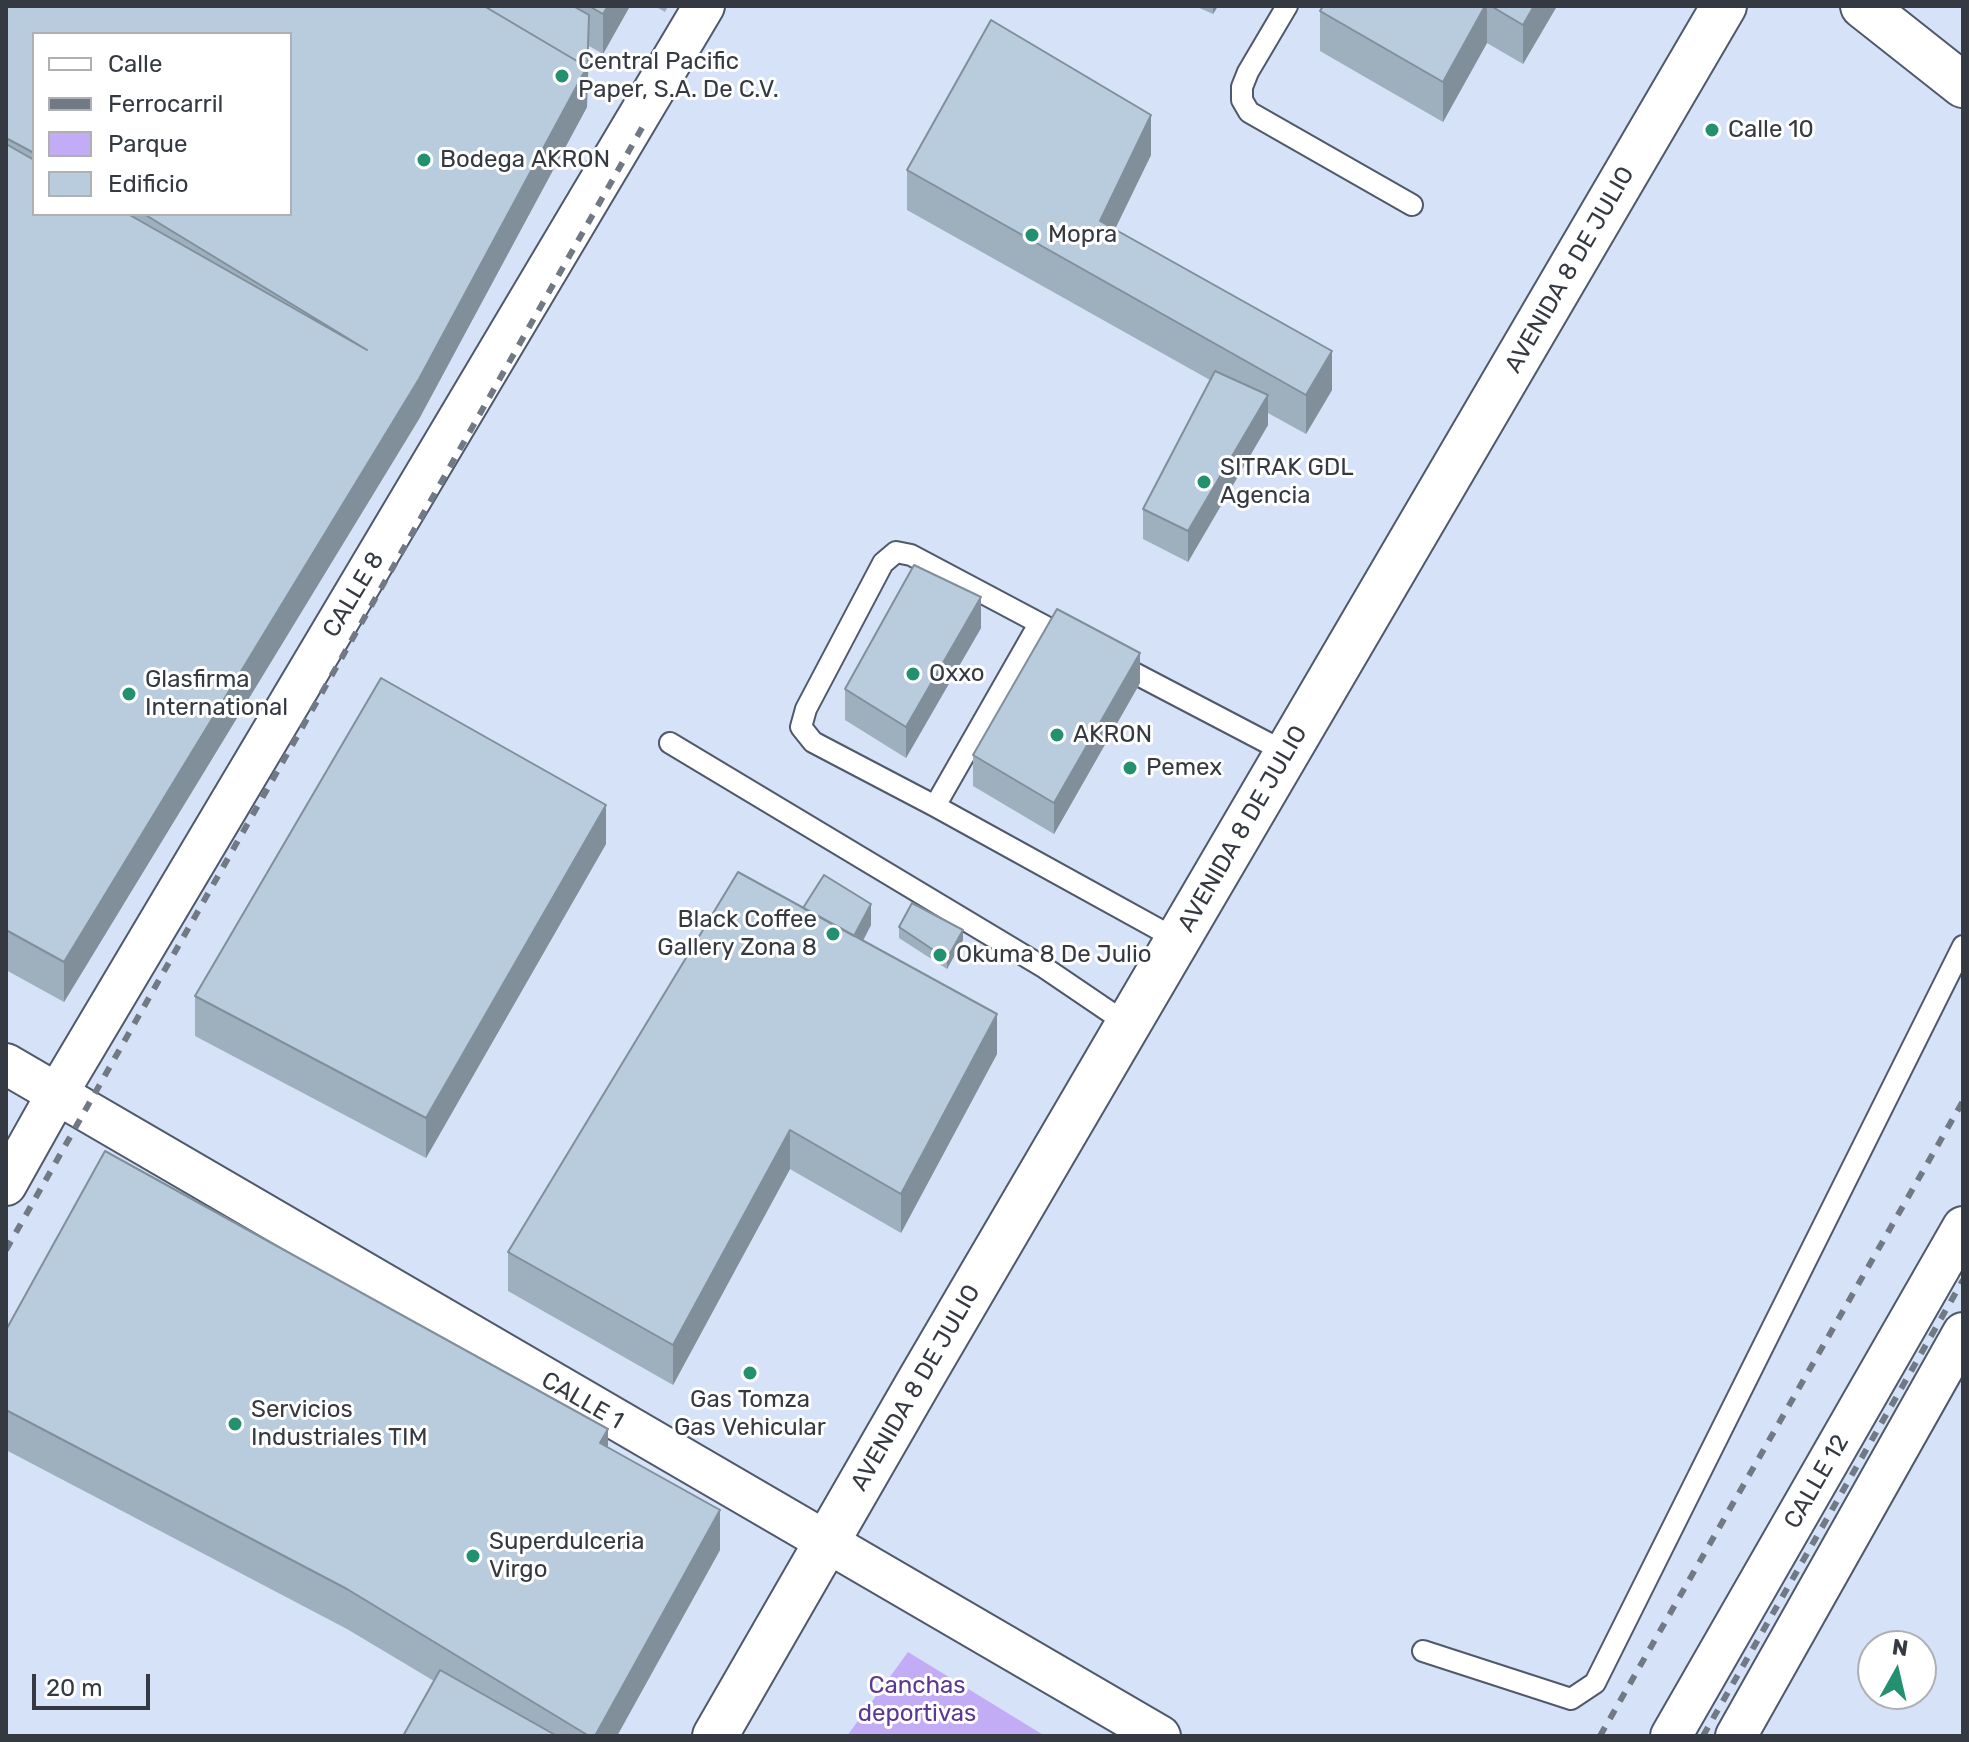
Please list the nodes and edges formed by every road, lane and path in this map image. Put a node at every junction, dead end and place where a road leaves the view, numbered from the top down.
1 (704, 6) edge
2 (1287, 6) edge
3 (1724, 6) edge
4 (1863, 6) edge
5 (1963, 85) edge
6 (1412, 205) dead end
7 (1039, 624) junction
8 (670, 743) dead end
9 (1287, 753) junction
10 (935, 806) junction
11 (1178, 940) junction
12 (1963, 946) edge
13 (1129, 1025) junction
14 (6, 1064) edge
15 (57, 1094) junction
16 (6, 1185) edge
17 (1963, 1227) edge
18 (1963, 1333) edge
19 (826, 1543) junction
20 (1423, 1651) dead end
21 (715, 1736) edge
22 (1160, 1736) edge
23 (1671, 1736) edge
24 (1736, 1736) edge

1 - 15 street, CALLE 8
2 - 6 lane
3 - 9 main road, AVENIDA 8 DE JULIO
4 - 5 main road
7 - 9 lane
7 - 10 lane
7 - 10 lane
8 - 13 lane
9 - 11 main road, AVENIDA 8 DE JULIO
10 - 11 lane
11 - 13 main road, AVENIDA 8 DE JULIO
12 - 20 lane
13 - 19 main road, AVENIDA 8 DE JULIO
14 - 15 street, CALLE 1
15 - 16 street, CALLE 8
15 - 19 street, CALLE 1
17 - 23 street, CALLE 12
18 - 24 street
19 - 21 main road, AVENIDA 8 DE JULIO
19 - 22 street, CALLE 1

